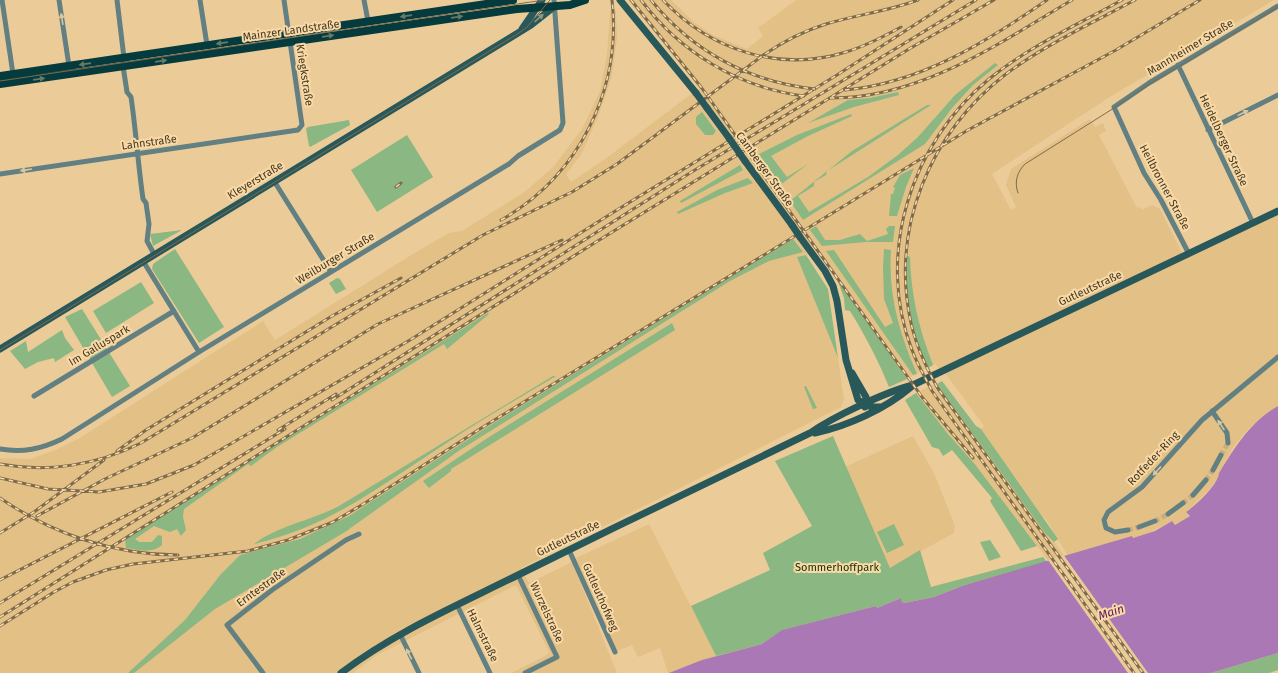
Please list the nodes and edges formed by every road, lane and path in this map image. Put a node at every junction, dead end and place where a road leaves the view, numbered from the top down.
1 (2, 0) edge
2 (59, 0) edge
3 (117, 0) edge
4 (200, 0) edge
5 (284, 0) edge
6 (364, 0) edge
7 (513, 0) edge
8 (585, 0) edge
9 (620, 2) edge
10 (540, 3) edge
11 (554, 3) edge
12 (1278, 6) edge
13 (517, 8) junction
14 (368, 21) junction
15 (523, 27) junction
16 (289, 38) junction
17 (207, 45) junction
18 (123, 62) junction
19 (1178, 65) junction
20 (69, 66) junction
21 (12, 74) junction
22 (0, 76) edge
23 (0, 84) edge
24 (1278, 95) edge
25 (1114, 107) joint
26 (301, 128) joint
27 (1208, 130) junction
28 (136, 154) junction
29 (0, 174) edge
30 (274, 181) junction
31 (1278, 211) edge
32 (1253, 223) junction
33 (154, 254) junction
34 (1189, 254) junction
35 (143, 261) junction
36 (330, 272) junction
37 (174, 311) junction
38 (0, 348) edge
39 (199, 352) junction
40 (1278, 357) edge
41 (847, 366) junction
42 (912, 385) junction
43 (34, 396) dead end
44 (866, 397) junction
45 (858, 400) junction
46 (873, 401) junction
47 (865, 404) junction
48 (880, 407) junction
49 (857, 408) junction
50 (1212, 411) junction
51 (842, 416) junction
52 (859, 417) junction
53 (838, 426) junction
54 (810, 434) junction
55 (1228, 443) dead end
56 (0, 449) edge
57 (1221, 455) tunnel mouth
58 (1213, 470) tunnel mouth
59 (1206, 480) tunnel mouth
60 (1193, 495) tunnel mouth
61 (1183, 503) tunnel mouth
62 (1168, 514) tunnel mouth
63 (1155, 521) tunnel mouth
64 (1139, 527) tunnel mouth
65 (1128, 530) tunnel mouth
66 (359, 534) dead end
67 (569, 550) junction
68 (518, 575) junction
69 (457, 605) junction
70 (400, 634) junction
71 (615, 652) dead end
72 (345, 672) edge
73 (263, 673) edge
74 (419, 673) edge
75 (490, 673) edge
76 (524, 673) edge

1 - 21 street
20 -> 2 street
3 - 18 street
4 - 17 street
5 - 16 street, Kriegkstraße
6 - 14 street
7 -> 14 main road, Mainzer Landstraße
8 - 11 main road, Mainzer Landstraße
9 - 41 street, Camberger Straße, bridge
10 - 11 main road, Mainzer Landstraße
10 - 13 main road, Mainzer Landstraße
10 - 15 street, Kleyerstraße
15 -> 11 street, Kleyerstraße
11 - 36 street, Weilburger Straße
12 - 19 street, Mannheimer Straße
13 - 15 street
16 -> 13 main road, Mainzer Landstraße
14 - 16 main road, Mainzer Landstraße
15 - 30 street, Kleyerstraße
16 -> 17 main road, Mainzer Landstraße
18 -> 16 main road, Mainzer Landstraße
16 - 26 street, Kriegkstraße
17 - 18 main road, Mainzer Landstraße
18 -> 20 main road, Mainzer Landstraße
23 -> 18 main road, Mainzer Landstraße
18 - 28 street
19 - 25 street, Mannheimer Straße
19 - 27 street, Heidelberger Straße
20 - 21 main road, Mainzer Landstraße
21 - 22 main road, Mainzer Landstraße
27 -> 24 street
25 - 34 street, Heilbronner Straße
26 - 28 street, Lahnstraße
27 - 32 street, Heidelberger Straße
28 -> 29 street, Lahnstraße
28 - 33 street
30 - 33 street, Kleyerstraße
30 - 36 street
31 - 32 street, Gutleutstraße
32 - 34 street, Gutleutstraße
33 - 35 street, Kleyerstraße
34 - 42 street, Gutleutstraße
35 - 37 street
35 - 38 street, Kleyerstraße
36 - 39 street, Weilburger Straße
37 - 39 street
37 - 43 street, Im Galluspark
39 - 56 street, Weilburger Straße
40 - 50 street
41 - 44 street, Camberger Straße
41 - 45 street, Camberger Straße
42 - 46 street, Gutleutstraße
42 - 48 street, Gutleutstraße
44 - 46 street
44 - 47 street
45 - 47 street
45 - 49 street
46 - 47 street, Gutleutstraße
47 - 48 street
47 - 49 street, Gutleutstraße
47 - 52 street
48 - 52 street, Gutleutstraße
49 - 51 street, Gutleutstraße
55 -> 50 street
50 -> 65 street, Rotfeder-Ring
51 - 53 street
51 - 54 street, Gutleutstraße
52 - 53 street, Gutleutstraße
53 - 54 street, Gutleutstraße
54 - 67 street, Gutleutstraße
57 - 58 street
59 - 60 street
61 - 62 street
63 - 64 street
66 - 73 street, Erntestraße
67 - 68 street, Gutleutstraße
67 - 71 street, Gutleuthofweg
68 - 69 street, Gutleutstraße
68 - 76 street, Wurzelstraße
69 - 70 street, Gutleutstraße
69 - 75 street, Halmstraße
70 - 72 street, Gutleutstraße
74 -> 70 street

